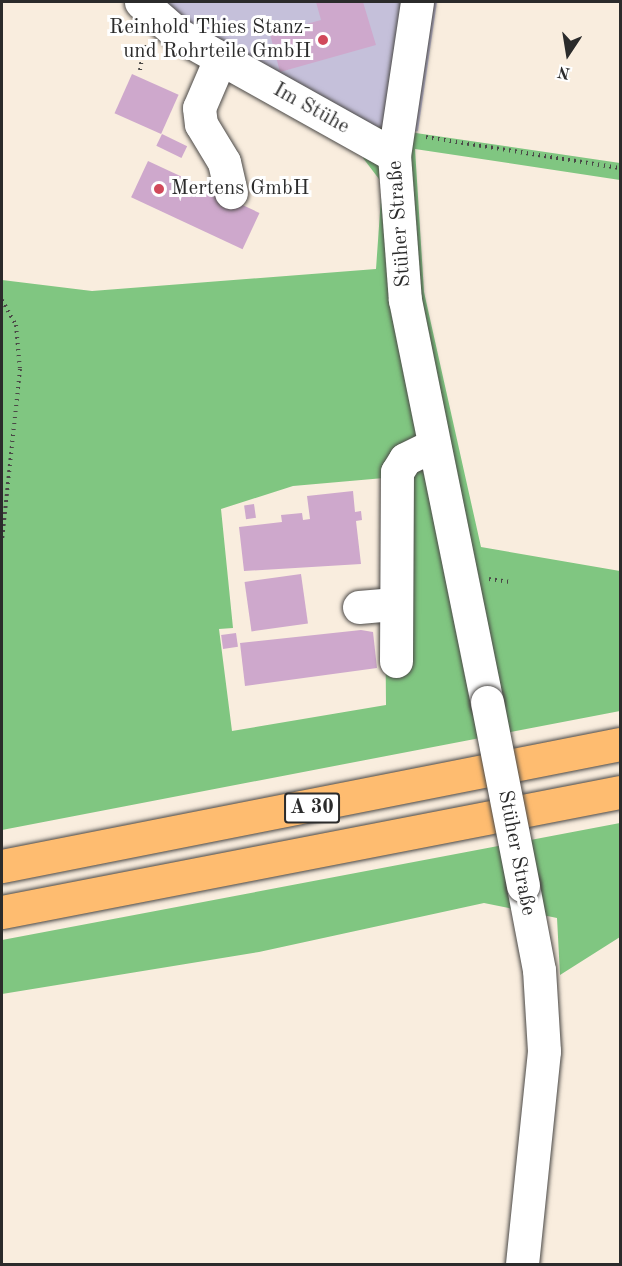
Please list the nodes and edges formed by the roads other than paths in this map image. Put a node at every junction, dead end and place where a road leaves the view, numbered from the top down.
1 (141, 2) edge
2 (417, 2) edge
3 (220, 59) junction
4 (396, 144) junction
5 (231, 192) dead end
6 (432, 446) junction
7 (395, 604) junction
8 (359, 607) dead end
9 (396, 661) dead end
10 (621, 744) edge
11 (621, 792) edge
12 (2, 866) edge
13 (2, 912) edge
14 (522, 1264) edge

1 - 3 street, Im Stühe
2 - 4 street, Stüher Straße
3 - 4 street, Im Stühe
3 - 5 street
4 - 6 street, Stüher Straße
6 - 7 street
6 - 14 street, Stüher Straße, bridge
7 - 8 street
7 - 9 street
10 - 12 highway, A 30
11 - 13 highway, A 30

